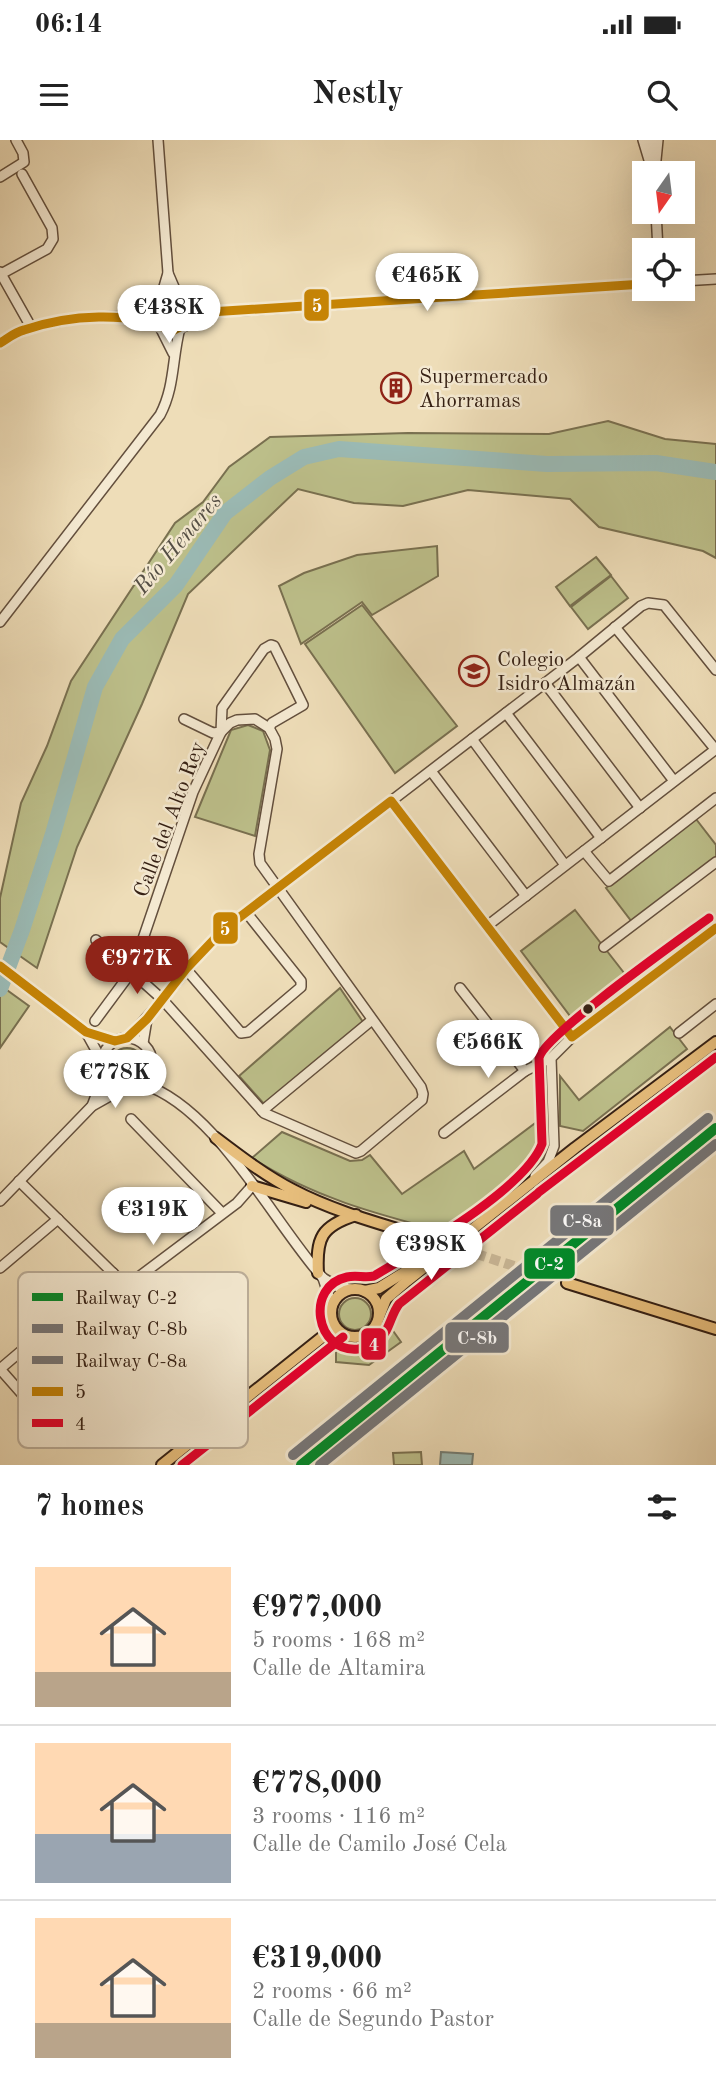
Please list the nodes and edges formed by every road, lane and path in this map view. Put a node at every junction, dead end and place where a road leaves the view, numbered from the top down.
1 (158, 140) edge
2 (643, 140) edge
3 (651, 140) edge
4 (658, 140) edge
5 (19, 145) edge
6 (650, 161) edge
7 (652, 161) edge
8 (655, 161) edge
9 (22, 174) dead end
10 (0, 177) edge
11 (168, 272) junction
12 (0, 273) edge
13 (716, 279) edge
14 (695, 280) edge
15 (632, 285) edge
16 (181, 302) junction
17 (159, 304) junction
18 (209, 312) junction
19 (127, 317) junction
20 (159, 325) junction
21 (31, 327) junction
22 (181, 327) junction
23 (0, 344) edge
24 (173, 353) junction
25 (0, 622) edge
26 (615, 627) junction
27 (579, 657) junction
28 (716, 670) edge
29 (545, 684) junction
30 (314, 700) dead end
31 (303, 705) junction
32 (506, 713) junction
33 (184, 719) dead end
34 (269, 728) junction
35 (221, 732) junction
36 (472, 739) junction
37 (716, 749) edge
38 (431, 771) junction
39 (674, 781) junction
40 (716, 798) edge
41 (391, 801) junction
42 (640, 807) junction
43 (601, 838) junction
44 (584, 851) junction
45 (716, 862) edge
46 (565, 865) junction
47 (278, 888) junction
48 (526, 896) junction
49 (246, 912) junction
50 (487, 926) junction
51 (716, 928) edge
52 (96, 940) dead end
53 (604, 947) dead end
54 (0, 966) edge
55 (186, 970) junction
56 (132, 971) junction
57 (460, 988) dead end
58 (162, 999) junction
59 (716, 1004) edge
60 (147, 1019) junction
61 (372, 1020) junction
62 (95, 1021) dead end
63 (86, 1032) junction
64 (679, 1033) dead end
65 (572, 1037) junction
66 (127, 1038) junction
67 (115, 1041) junction
68 (716, 1042) edge
69 (143, 1044) junction
70 (551, 1058) junction
71 (102, 1060) junction
72 (152, 1068) junction
73 (525, 1071) junction
74 (104, 1074) junction
75 (142, 1084) junction
76 (124, 1088) junction
77 (167, 1094) junction
78 (92, 1106) junction
79 (262, 1111) junction
80 (131, 1119) dead end
81 (444, 1133) dead end
82 (216, 1138) junction
83 (19, 1181) junction
84 (531, 1183) junction
85 (252, 1186) junction
86 (0, 1201) edge
87 (222, 1213) junction
88 (356, 1215) junction
89 (58, 1219) junction
90 (463, 1235) junction
91 (433, 1240) tunnel mouth
92 (0, 1268) edge
93 (112, 1272) edge
94 (145, 1272) edge
95 (321, 1275) junction
96 (567, 1283) tunnel mouth
97 (350, 1289) junction
98 (365, 1291) junction
99 (332, 1306) junction
100 (379, 1317) junction
101 (335, 1327) junction
102 (716, 1329) edge
103 (18, 1354) edge
104 (0, 1369) edge
105 (18, 1390) edge
106 (248, 1396) edge
107 (183, 1448) edge
108 (162, 1465) edge

1 - 11 street
2 - 6 street
3 - 7 street
4 - 8 street
5 - 10 street
9 - 12 street
11 - 16 street
11 - 17 street
12 - 21 street
13 - 14 street
15 - 18 street
16 - 17 street
16 - 18 street
16 - 22 street
17 - 19 street
17 - 20 street
18 - 22 street
19 - 20 street
19 - 21 street
20 - 22 street
20 - 24 street
21 - 23 street
22 - 24 street
24 - 25 street
26 - 27 street
26 - 28 street
26 - 37 street
27 - 29 street
27 - 39 street
29 - 32 street
29 - 42 street
30 - 31 street
31 - 34 street
31 - 35 street
32 - 36 street
32 - 43 street
33 - 35 street
34 - 35 street, Calle del Alto Rey
34 - 47 street
35 - 56 street, Calle del Alto Rey
36 - 38 street
36 - 46 street
37 - 39 street
38 - 41 street
38 - 48 street
39 - 42 street
40 - 44 street
41 - 47 street
41 - 50 street
42 - 43 street
43 - 44 street
44 - 46 street
45 - 53 street
46 - 48 street
47 - 49 street
47 - 61 street
48 - 50 street
49 - 55 street
49 - 55 street
50 - 65 street
51 - 65 street
52 - 56 street
54 - 63 street
55 - 58 street
56 - 58 street
56 - 62 street, Calle del Alto Rey
57 - 73 street
58 - 60 street
58 - 79 street
59 - 64 street
60 - 66 street
60 - 69 street
61 - 79 street
61 - 79 street
63 - 67 street
63 - 71 street
65 - 70 street
66 - 67 street
66 - 69 street
67 - 71 street
68 - 84 main road
69 - 72 street
70 - 73 street
70 - 84 street
71 - 74 street
72 - 75 street
72 - 77 street
73 - 81 street
74 - 76 street
74 - 78 street
75 - 76 street
75 - 77 street
76 - 78 street
77 - 82 street
78 - 83 street
80 - 87 street
82 - 85 street
82 - 88 main road
83 - 86 street
83 - 89 street
84 - 90 main road
85 - 87 street
85 - 88 main road
85 - 95 street
87 - 94 street
88 - 91 main road
88 - 95 main road
89 - 92 street
89 - 93 street
90 - 98 main road
90 - 100 main road
95 - 97 street
95 - 99 street
96 - 102 main road
97 - 98 main road
97 - 99 main road
98 - 100 main road
99 - 101 main road
100 - 101 main road
101 - 106 main road
103 - 104 street
104 - 105 street
107 - 108 main road

